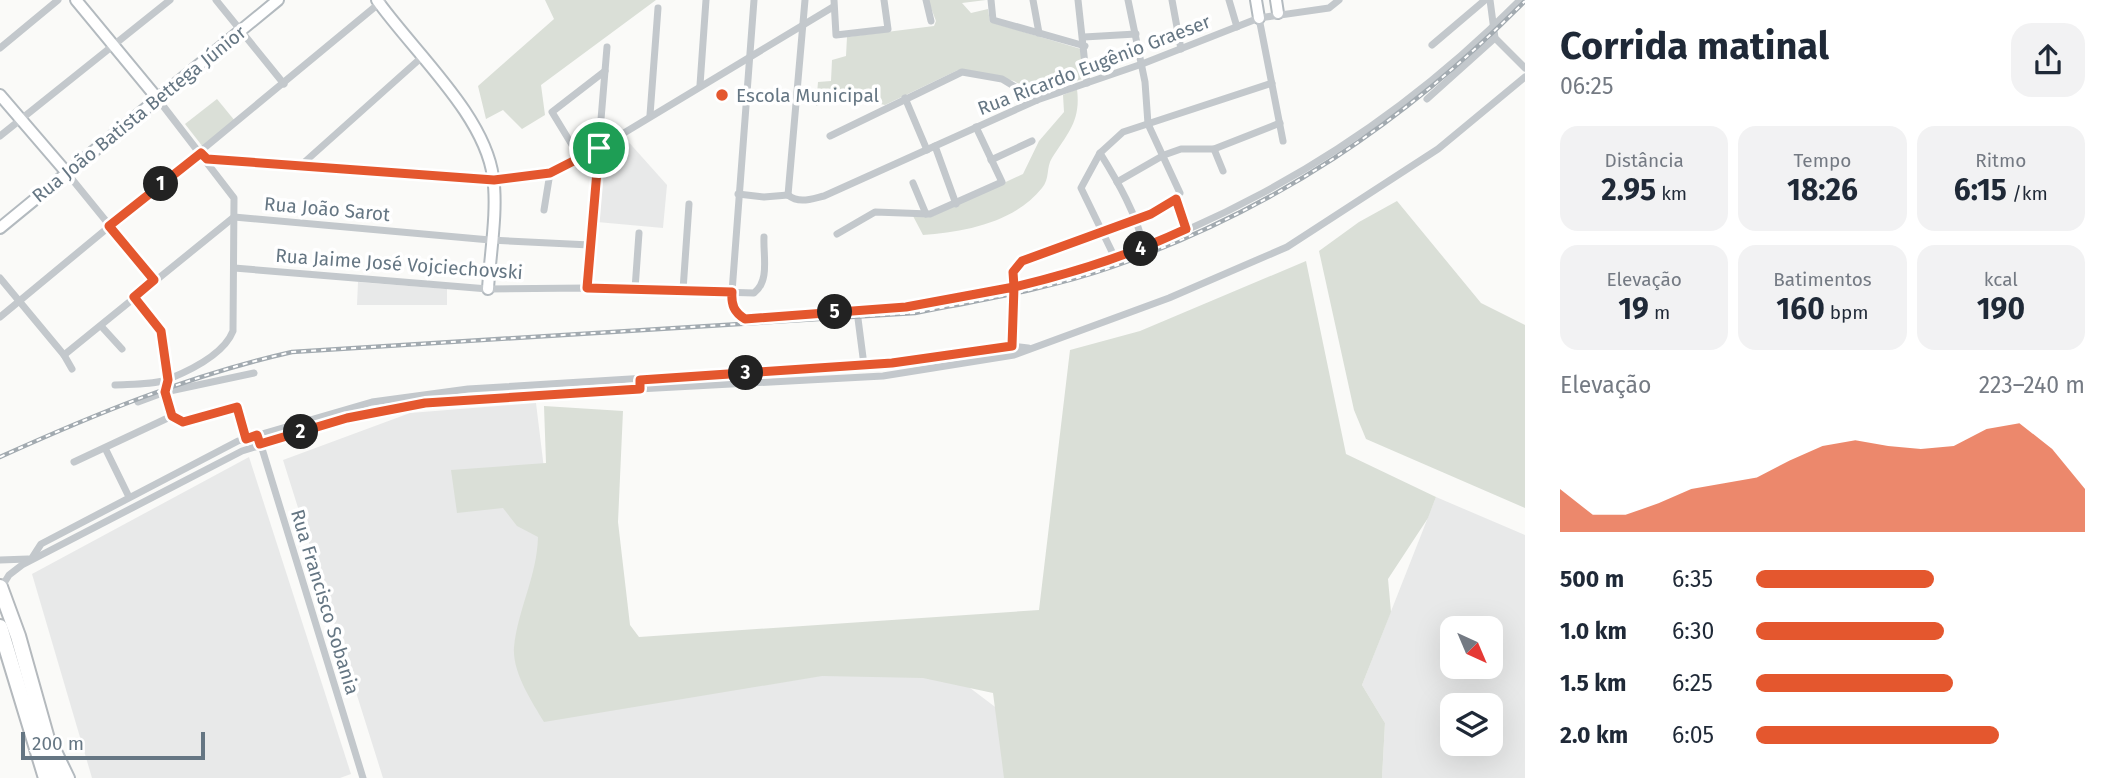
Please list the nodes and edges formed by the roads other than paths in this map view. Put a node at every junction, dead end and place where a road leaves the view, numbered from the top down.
1 (58, 0) edge
2 (76, 0) edge
3 (170, 0) edge
4 (216, 0) edge
5 (278, 0) edge
6 (706, 0) edge
7 (754, 0) edge
8 (805, 0) edge
9 (884, 0) edge
10 (926, 0) edge
11 (990, 0) edge
12 (1033, 0) edge
13 (1078, 0) edge
14 (1128, 0) edge
15 (1172, 0) edge
16 (1228, 0) edge
17 (1256, 0) edge
18 (1276, 0) edge
19 (1339, 0) edge
20 (1488, 0) edge
21 (1520, 0) edge
22 (380, 2) edge
23 (833, 3) edge
24 (1320, 4) edge
25 (658, 8) dead end
26 (1278, 13) junction
27 (1259, 18) junction
28 (931, 21) dead end
29 (803, 23) junction
30 (1237, 27) junction
31 (1494, 28) junction
32 (241, 31) junction
33 (1039, 33) junction
34 (1136, 34) junction
35 (1084, 37) junction
36 (1495, 38) junction
37 (114, 45) junction
38 (1432, 45) dead end
39 (1085, 46) junction
40 (607, 47) dead end
41 (0, 48) edge
42 (1181, 49) junction
43 (750, 55) junction
44 (422, 57) junction
45 (1142, 64) junction
46 (1525, 68) edge
47 (605, 71) junction
48 (1525, 77) edge
49 (1087, 83) junction
50 (1272, 83) junction
51 (284, 84) junction
52 (700, 85) junction
53 (0, 95) edge
54 (157, 98) junction
55 (905, 98) junction
56 (1427, 99) dead end
57 (1037, 100) junction
58 (650, 116) junction
59 (21, 120) junction
60 (1280, 123) junction
61 (1148, 124) junction
62 (976, 127) junction
63 (0, 136) edge
64 (830, 136) dead end
65 (1032, 141) dead end
66 (1283, 141) dead end
67 (599, 148) junction
68 (931, 148) junction
69 (1214, 149) junction
70 (1100, 153) junction
71 (1164, 155) junction
72 (204, 156) junction
73 (580, 158) junction
74 (990, 160) junction
75 (299, 167) junction
76 (1223, 171) dead end
77 (67, 173) junction
78 (550, 173) junction
79 (494, 180) junction
80 (1117, 182) junction
81 (913, 183) dead end
82 (738, 194) junction
83 (788, 195) junction
84 (1176, 199) junction
85 (689, 204) dead end
86 (956, 204) junction
87 (544, 210) dead end
88 (926, 214) junction
89 (234, 216) junction
90 (1134, 220) junction
91 (109, 226) junction
92 (0, 228) edge
93 (1186, 229) junction
94 (639, 233) dead end
95 (1102, 233) junction
96 (837, 234) dead end
97 (764, 237) dead end
98 (490, 240) junction
99 (590, 245) junction
100 (1144, 248) junction
101 (1115, 258) junction
102 (233, 268) junction
103 (0, 278) edge
104 (154, 280) junction
105 (1014, 287) junction
106 (587, 288) junction
107 (488, 289) junction
108 (635, 289) junction
109 (682, 290) junction
110 (732, 292) junction
111 (134, 297) junction
112 (20, 300) junction
113 (857, 311) junction
114 (0, 317) edge
115 (101, 326) junction
116 (1012, 346) junction
117 (1032, 348) junction
118 (122, 349) dead end
119 (64, 355) junction
120 (863, 365) junction
121 (72, 369) dead end
122 (254, 373) dead end
123 (168, 380) junction
124 (640, 380) junction
125 (611, 381) junction
126 (115, 385) dead end
127 (468, 389) junction
128 (640, 389) junction
129 (447, 391) junction
130 (611, 391) junction
131 (165, 392) junction
132 (407, 396) junction
133 (469, 398) junction
134 (448, 401) junction
135 (138, 402) dead end
136 (409, 406) junction
137 (345, 408) junction
138 (172, 416) junction
139 (347, 418) junction
140 (281, 427) junction
141 (257, 435) junction
142 (284, 437) junction
143 (246, 439) junction
144 (260, 444) junction
145 (106, 450) junction
146 (74, 462) dead end
147 (170, 475) junction
148 (175, 484) junction
149 (129, 497) junction
150 (96, 515) junction
151 (99, 523) junction
152 (33, 558) junction
153 (0, 559) edge
154 (0, 588) edge
155 (0, 627) edge
156 (38, 708) junction
157 (44, 778) edge
158 (58, 778) edge
159 (69, 778) edge
160 (363, 778) edge

1 - 41 street
2 - 37 street
3 - 37 street
4 - 32 street
5 - 32 street, Rua João Batista Bettega Júnior
6 - 52 street
7 - 43 street
8 - 29 street
9 - 23 street
10 - 28 street
11 - 33 street
12 - 33 street
13 - 35 street
14 - 34 street
15 - 42 street
16 - 30 street
17 - 27 street
18 - 26 street
19 - 24 street, Rua Ricardo Eugênio Graeser
20 - 31 street
20 - 38 street
21 - 31 street
22 - 44 street
22 - 51 street
23 - 29 street
24 - 26 street, Rua Ricardo Eugênio Graeser
25 - 58 street
26 - 27 street, Rua Ricardo Eugênio Graeser
27 - 30 street, Rua Ricardo Eugênio Graeser
27 - 50 street
29 - 43 street
29 - 83 street
30 - 42 street, Rua Ricardo Eugênio Graeser
31 - 36 street
31 - 93 street
32 - 51 street
32 - 54 street, Rua João Batista Bettega Júnior
33 - 39 street
34 - 35 street
34 - 45 street
35 - 39 street
36 - 46 street
36 - 56 street
37 - 54 street
37 - 59 street
39 - 49 street
40 - 47 street
42 - 45 street, Rua Ricardo Eugênio Graeser
43 - 52 street
43 - 82 street
44 - 75 street
44 - 79 street
45 - 49 street, Rua Ricardo Eugênio Graeser
45 - 61 street
47 - 67 street
47 - 73 street
48 - 117 street
49 - 57 street, Rua Ricardo Eugênio Graeser
50 - 60 street
50 - 61 street
51 - 72 street
52 - 58 street
53 - 59 street
54 - 72 street
54 - 77 street, Rua João Batista Bettega Júnior
55 - 57 street
55 - 64 street
55 - 68 street
57 - 62 street, Rua Ricardo Eugênio Graeser
58 - 67 street
59 - 63 street
59 - 77 street
60 - 66 street
60 - 69 street
61 - 70 street
61 - 71 street
62 - 68 street, Rua Ricardo Eugênio Graeser
62 - 74 street
65 - 74 street
67 - 73 street
67 - 99 street
68 - 83 street, Rua Ricardo Eugênio Graeser
68 - 86 street
69 - 71 street
69 - 76 street
70 - 80 street
70 - 95 street
71 - 80 street
71 - 84 street
72 - 75 street
72 - 89 street
72 - 91 street
73 - 78 street
74 - 86 street
75 - 79 street
77 - 91 street
77 - 92 street, Rua João Batista Bettega Júnior
78 - 79 street
78 - 87 street
79 - 98 street
80 - 90 street
81 - 88 street
82 - 83 street, Rua Ricardo Eugênio Graeser
82 - 110 street
84 - 90 street
84 - 93 street
85 - 109 street
86 - 88 street
88 - 96 street
89 - 98 street, Rua João Sarot
89 - 102 street
89 - 104 street
90 - 95 street
90 - 100 street
91 - 104 street
91 - 112 street
93 - 100 street
94 - 108 street
95 - 101 street
95 - 105 street
97 - 110 street, Rua Jaime José Vojciechovski
98 - 99 street, Rua João Sarot
98 - 107 street
99 - 106 street
100 - 101 street
101 - 105 street
102 - 107 street, Rua Jaime José Vojciechovski
102 - 123 street
103 - 112 street
104 - 111 street
105 - 113 street
105 - 116 street
106 - 107 street, Rua Jaime José Vojciechovski
106 - 108 street, Rua Jaime José Vojciechovski
108 - 109 street, Rua Jaime José Vojciechovski
109 - 110 street, Rua Jaime José Vojciechovski
110 - 113 street
111 - 115 street
111 - 123 street
112 - 114 street
112 - 119 street
113 - 120 street
115 - 118 street
115 - 119 street
116 - 117 street
116 - 120 street
117 - 128 street
119 - 121 street
120 - 124 street
122 - 131 street
123 - 126 street
123 - 131 street
124 - 125 street
124 - 128 street
125 - 127 street
125 - 130 street
127 - 129 street
127 - 133 street
128 - 130 street
129 - 132 street
129 - 134 street
130 - 133 street
131 - 135 street
131 - 138 street
132 - 136 street
132 - 137 street
133 - 134 street
134 - 136 street
136 - 139 street
137 - 139 street
137 - 140 street
138 - 143 street
138 - 145 street
139 - 142 street
140 - 141 street
140 - 142 street
141 - 143 street
141 - 144 street, Rua Francisco Sobania
142 - 144 street
143 - 147 street
144 - 148 street
144 - 160 street, Rua Francisco Sobania
145 - 146 street
145 - 149 street
147 - 148 street
147 - 149 street
148 - 151 street
149 - 150 street
150 - 151 street
150 - 152 street
151 - 152 street
152 - 153 street
152 - 154 street
154 - 156 highway
155 - 157 highway
156 - 158 highway
156 - 159 street

